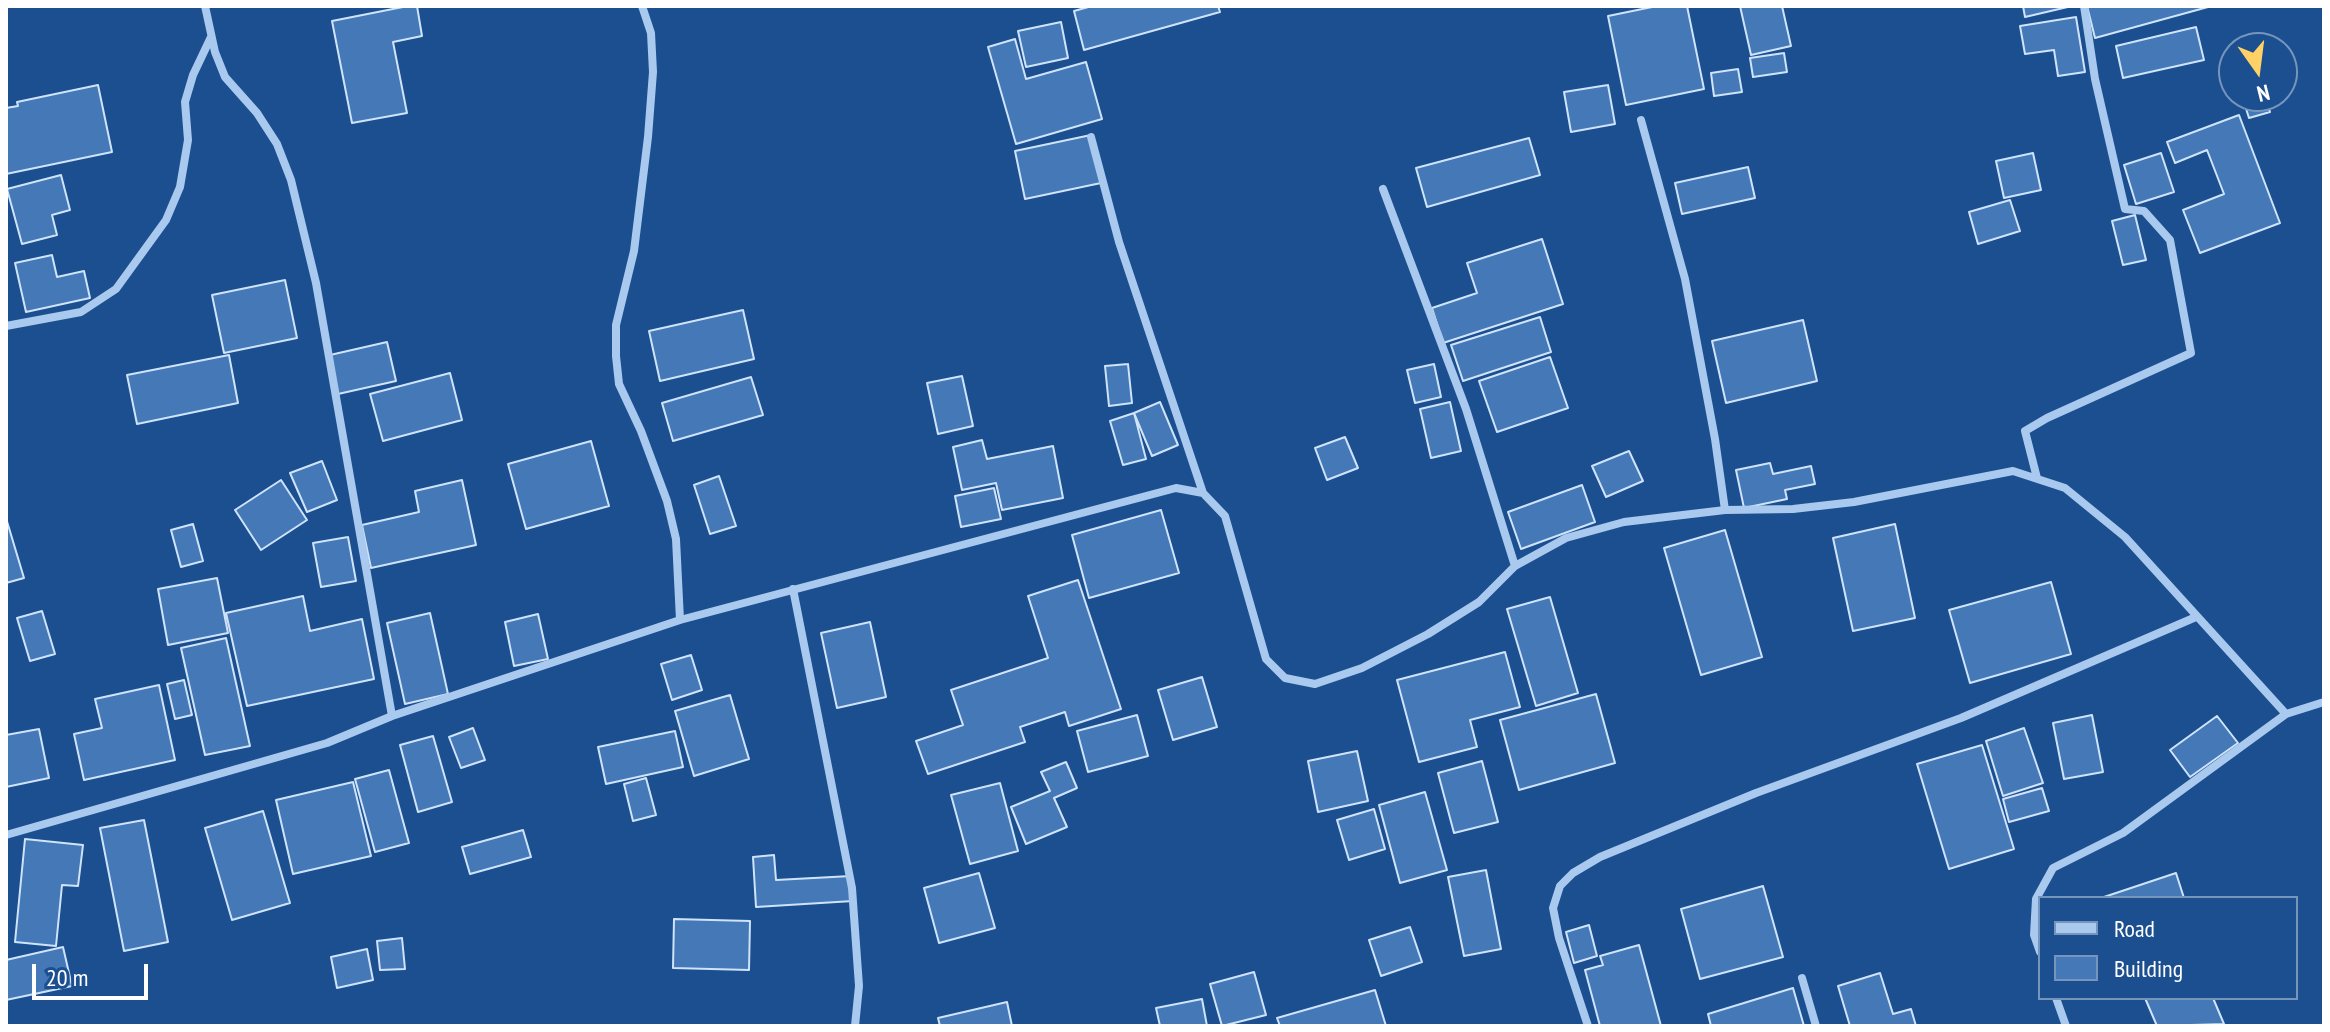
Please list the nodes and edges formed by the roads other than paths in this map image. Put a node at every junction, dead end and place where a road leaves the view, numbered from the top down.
1 (205, 6) edge
2 (642, 6) edge
3 (2084, 6) edge
4 (212, 37) junction
5 (1641, 120) dead end
6 (1091, 137) dead end
7 (1383, 189) dead end
8 (6, 326) edge
9 (2037, 478) junction
10 (1203, 493) junction
11 (1725, 510) junction
12 (1515, 566) junction
13 (793, 589) junction
14 (2196, 617) junction
15 (680, 620) junction
16 (2324, 702) edge
17 (2286, 714) junction
18 (392, 716) junction
19 (6, 835) edge
20 (2038, 946) edge
21 (1802, 978) dead end
22 (2057, 1000) edge
23 (855, 1026) edge
24 (1588, 1026) edge
25 (1816, 1026) edge
26 (2066, 1026) edge

1 - 4 street
2 - 15 street
3 - 9 street
4 - 8 street
4 - 18 street
5 - 11 street
6 - 10 street
7 - 12 street
9 - 11 street
9 - 14 street
10 - 12 street
10 - 13 street
11 - 12 street
13 - 15 street
13 - 23 street
14 - 17 street
14 - 24 street
15 - 18 street
16 - 17 street
17 - 20 street
18 - 19 street
21 - 25 street
22 - 26 street

